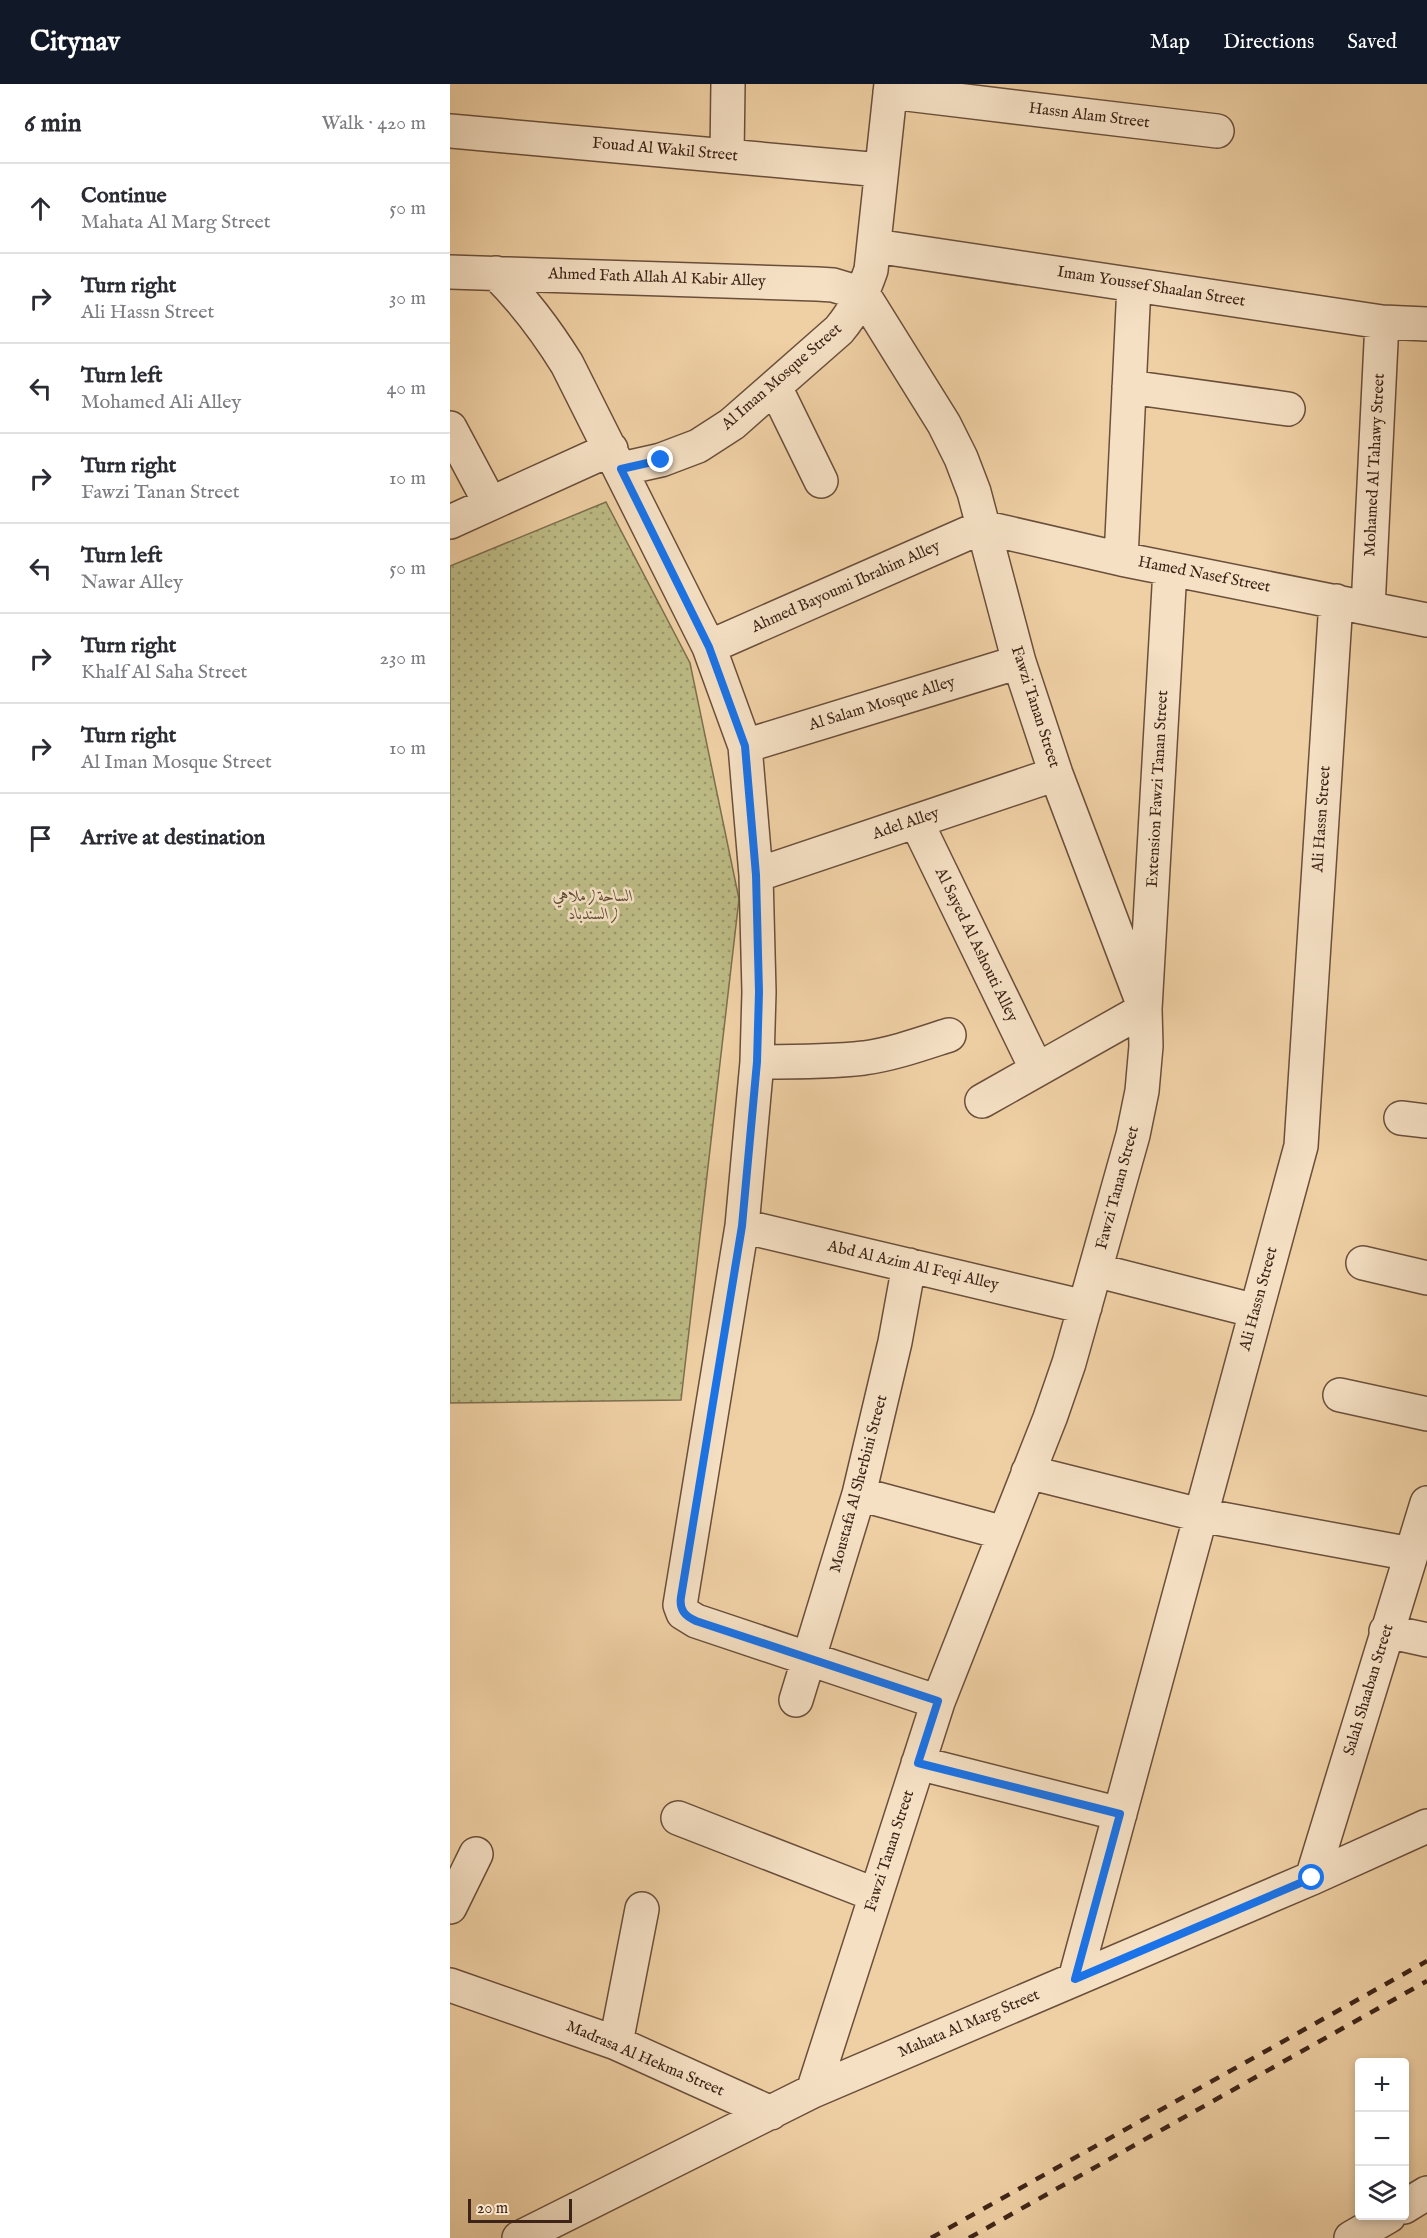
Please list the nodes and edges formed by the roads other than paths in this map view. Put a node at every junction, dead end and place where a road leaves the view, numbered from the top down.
1 (728, 84) edge
2 (890, 88) edge
3 (450, 130) edge
4 (1217, 131) dead end
5 (727, 156) junction
6 (881, 170) junction
7 (875, 246) junction
8 (450, 272) edge
9 (496, 273) junction
10 (1134, 285) junction
11 (863, 294) junction
12 (1382, 322) junction
13 (1427, 324) edge
14 (775, 387) junction
15 (1130, 387) junction
16 (1288, 409) dead end
17 (450, 428) edge
18 (616, 459) junction
19 (820, 481) dead end
20 (490, 503) junction
21 (450, 522) edge
22 (982, 527) junction
23 (1120, 559) junction
24 (1170, 569) junction
25 (1336, 601) junction
26 (1368, 608) junction
27 (1427, 620) edge
28 (709, 647) junction
29 (1019, 662) junction
30 (745, 746) junction
31 (1056, 774) junction
32 (916, 820) junction
33 (756, 875) junction
34 (1145, 1009) junction
35 (949, 1035) dead end
36 (757, 1062) junction
37 (1037, 1070) junction
38 (982, 1101) dead end
39 (742, 1226) junction
40 (1363, 1263) dead end
41 (909, 1265) junction
42 (1095, 1270) junction
43 (1427, 1278) edge
44 (1085, 1307) junction
45 (1256, 1311) junction
46 (1340, 1395) dead end
47 (1427, 1414) edge
48 (1028, 1472) junction
49 (859, 1494) junction
50 (1427, 1503) edge
51 (1200, 1515) junction
52 (1004, 1533) junction
53 (1411, 1554) junction
54 (1386, 1631) junction
55 (1427, 1640) edge
56 (809, 1659) junction
57 (796, 1700) dead end
58 (938, 1701) junction
59 (918, 1763) junction
60 (1120, 1814) junction
61 (678, 1818) dead end
62 (1427, 1826) edge
63 (476, 1854) dead end
64 (1312, 1878) junction
65 (876, 1895) junction
66 (450, 1907) edge
67 (642, 1909) dead end
68 (1075, 1979) junction
69 (450, 1985) edge
70 (616, 2043) junction
71 (813, 2091) junction
72 (771, 2112) junction
73 (1427, 2193) edge
74 (1409, 2203) edge
75 (1382, 2220) edge
76 (519, 2238) edge
77 (1351, 2238) edge

1 - 5 street
2 - 4 street, Hassn Alam Street
2 - 6 street, Al Iman Mosque Street
3 - 5 street, Fouad Al Wakil Street
5 - 6 street, Fouad Al Wakil Street
6 - 7 street, Al Iman Mosque Street
7 - 10 street, Imam Youssef Shaalan Street
7 - 11 street, Al Iman Mosque Street
8 - 9 street, Ahmed Fath Allah Al Kabir Alley
9 - 11 street, Ahmed Fath Allah Al Kabir Alley
9 - 18 street
10 - 12 street, Imam Youssef Shaalan Street
10 - 15 street
11 - 14 street, Al Iman Mosque Street
11 - 22 street, Fawzi Tanan Street
12 - 13 street, Imam Youssef Shaalan Street
12 - 26 street, Mohamed Al Tahawy Street
14 - 18 street, Al Iman Mosque Street
14 - 19 street
15 - 16 street
15 - 23 street
17 - 20 street
18 - 20 street, Al Iman Mosque Street
18 - 28 street
20 - 21 street, Al Iman Mosque Street
22 - 23 street, Hamed Nasef Street
22 - 28 street, Ahmed Bayoumi Ibrahim Alley
22 - 29 street, Fawzi Tanan Street
23 - 24 street, Hamed Nasef Street
24 - 25 street, Hamed Nasef Street
24 - 34 street, Extension Fawzi Tanan Street
25 - 26 street, Hamed Nasef Street
25 - 45 street, Ali Hassn Street
26 - 27 street, Hamed Nasef Street
28 - 30 street
29 - 30 street, Al Salam Mosque Alley
29 - 31 street, Fawzi Tanan Street
30 - 33 street
31 - 32 street, Adel Alley
31 - 34 street, Fawzi Tanan Street
32 - 33 street, Adel Alley
32 - 37 street, Al Sayed Al Ashouti Alley
33 - 36 street
34 - 37 street
34 - 42 street, Fawzi Tanan Street
35 - 36 street
36 - 39 street
37 - 38 street
39 - 41 street, Abd Al Azim Al Feqi Alley
39 - 56 street
40 - 43 street
41 - 44 street, Abd Al Azim Al Feqi Alley
41 - 49 street, Moustafa Al Sherbini Street
42 - 44 street, Fawzi Tanan Street
42 - 45 street
44 - 48 street, Fawzi Tanan Street
45 - 51 street, Ali Hassn Street
46 - 47 street
48 - 51 street
48 - 52 street, Fawzi Tanan Street
49 - 52 street
49 - 56 street, Moustafa Al Sherbini Street
50 - 53 street, Salah Shaaban Street
51 - 53 street
51 - 60 street, Ali Hassn Street
52 - 58 street, Fawzi Tanan Street
53 - 54 street, Salah Shaaban Street
54 - 55 street
54 - 64 street, Salah Shaaban Street
56 - 57 street, Moustafa Al Sherbini Street
56 - 58 street
58 - 59 street, Fawzi Tanan Street
59 - 60 street
59 - 65 street, Fawzi Tanan Street
60 - 68 street, Ali Hassn Street
61 - 65 street
62 - 64 street, Mahata Al Marg Street
63 - 66 street
64 - 68 street, Mahata Al Marg Street
65 - 71 street, Fawzi Tanan Street
67 - 70 street
68 - 71 street, Mahata Al Marg Street
69 - 70 street, Madrasa Al Hekma Street
70 - 72 street, Madrasa Al Hekma Street
71 - 72 street, Mahata Al Marg Street
72 - 76 street, Mahata Al Marg Street
73 - 74 street
75 - 77 street

